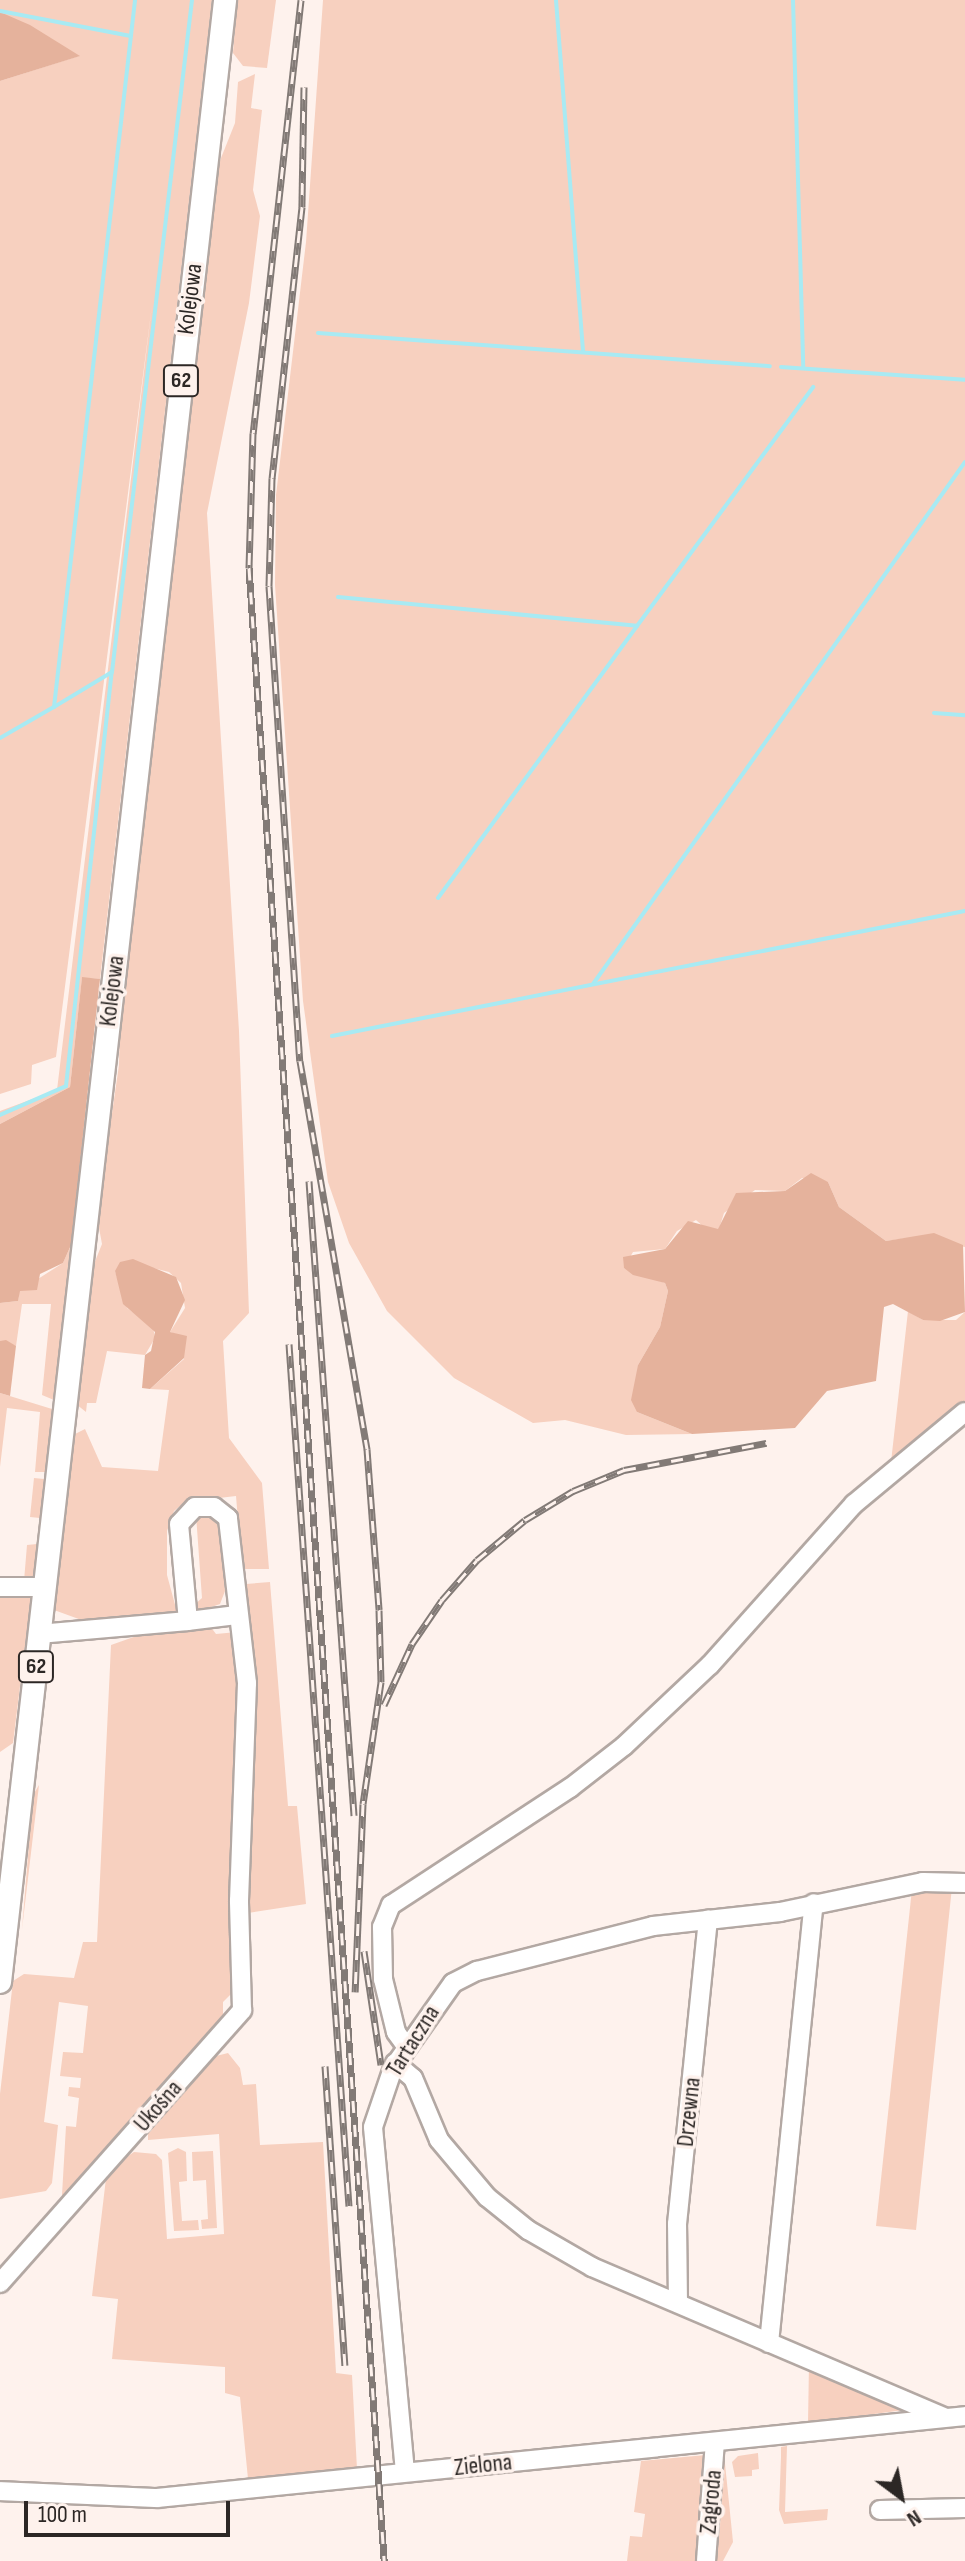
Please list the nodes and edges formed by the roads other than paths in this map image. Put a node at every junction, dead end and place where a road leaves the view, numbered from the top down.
1 (225, 0) edge
2 (965, 1412) edge
3 (0, 1587) edge
4 (44, 1587) junction
5 (236, 1615) junction
6 (188, 1621) junction
7 (39, 1634) junction
8 (965, 1883) edge
9 (814, 1903) junction
10 (708, 1920) junction
11 (0, 1982) edge
12 (406, 2046) junction
13 (395, 2063) junction
14 (0, 2283) edge
15 (678, 2303) junction
16 (769, 2343) junction
17 (956, 2417) edge
18 (715, 2442) junction
19 (405, 2472) junction
20 (0, 2491) edge
21 (965, 2508) edge
22 (880, 2510) dead end
23 (706, 2561) edge

1 - 4 main road, Kolejowa / 62
2 - 12 street
3 - 4 street
4 - 7 main road, Kolejowa / 62
5 - 6 street
5 - 6 street, Ukośna
5 - 14 street, Ukośna
6 - 7 street
7 - 11 main road, Kolejowa / 62
8 - 9 street, Tartaczna
9 - 10 street, Tartaczna
9 - 16 street
10 - 12 street, Tartaczna
10 - 15 street, Drzewna
12 - 13 street, Tartaczna
13 - 15 street
13 - 19 street, Tartaczna
15 - 16 street
16 - 17 street
17 - 18 street, Zielona
18 - 19 street, Zielona
18 - 23 street, Zagroda
19 - 20 street, Zielona
21 - 22 street

